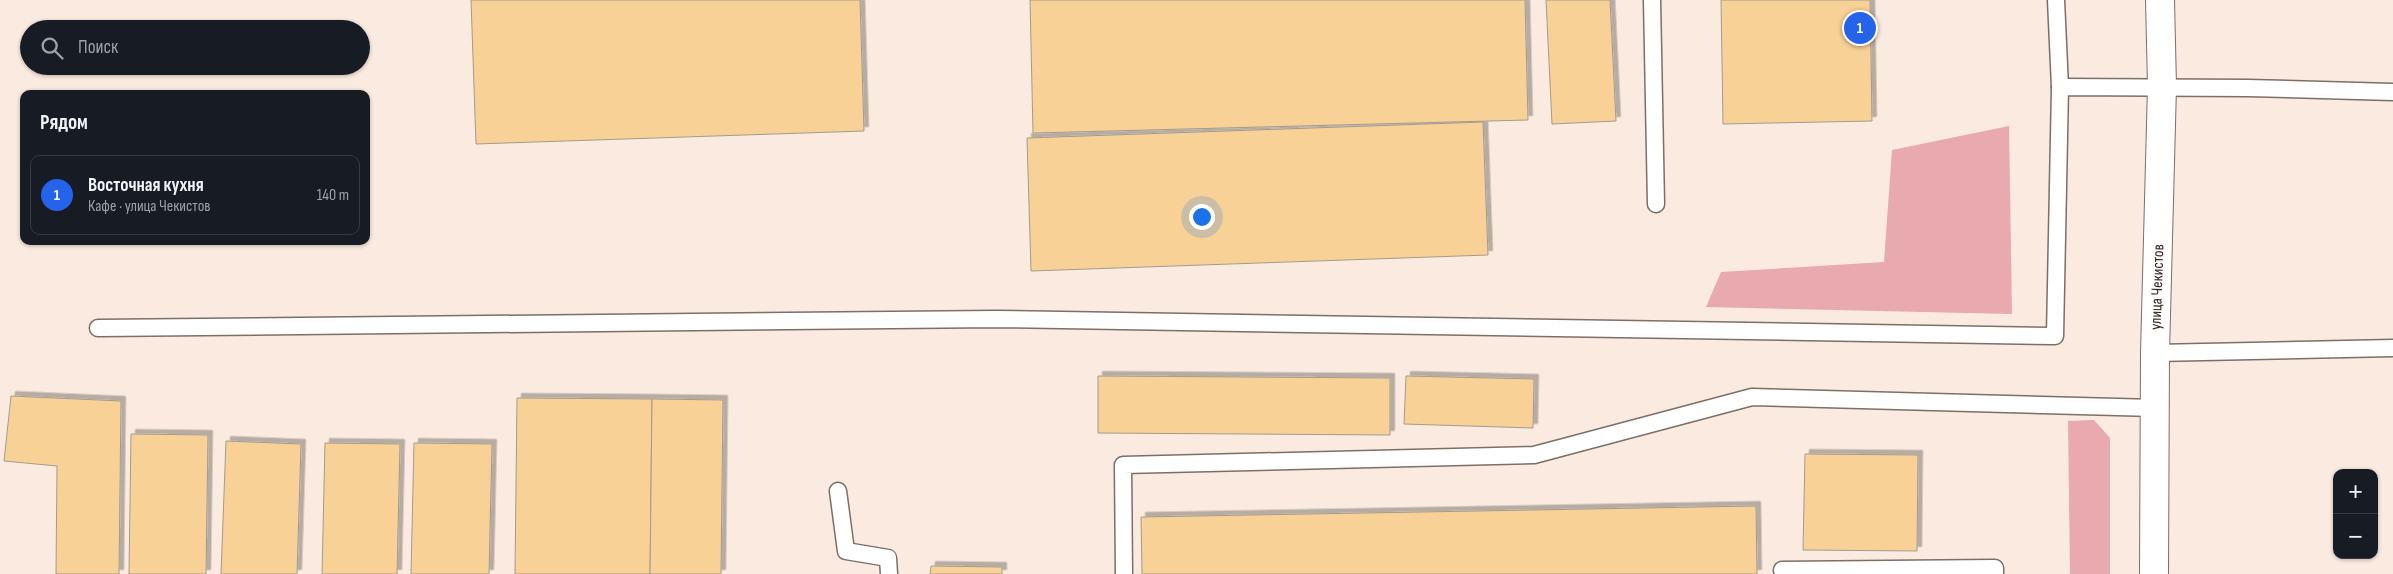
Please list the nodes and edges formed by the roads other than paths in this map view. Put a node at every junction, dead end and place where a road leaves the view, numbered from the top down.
1 (1652, 0) edge
2 (2056, 0) edge
3 (2160, 0) edge
4 (2162, 86) junction
5 (2060, 87) junction
6 (2393, 92) edge
7 (1656, 204) dead end
8 (98, 328) dead end
9 (2393, 348) edge
10 (2155, 353) junction
11 (2155, 408) junction
12 (838, 491) dead end
13 (1782, 570) dead end
14 (889, 574) edge
15 (1124, 574) edge
16 (1995, 574) edge
17 (2154, 574) edge

1 - 7 lane
2 - 5 lane
3 - 4 main road, улица Чекистов
4 - 5 lane
4 - 6 lane
4 - 10 main road, улица Чекистов
5 - 8 lane
9 - 10 lane
10 - 11 main road, улица Чекистов
11 - 15 lane
11 - 17 main road, улица Чекистов
12 - 14 lane
13 - 16 lane

